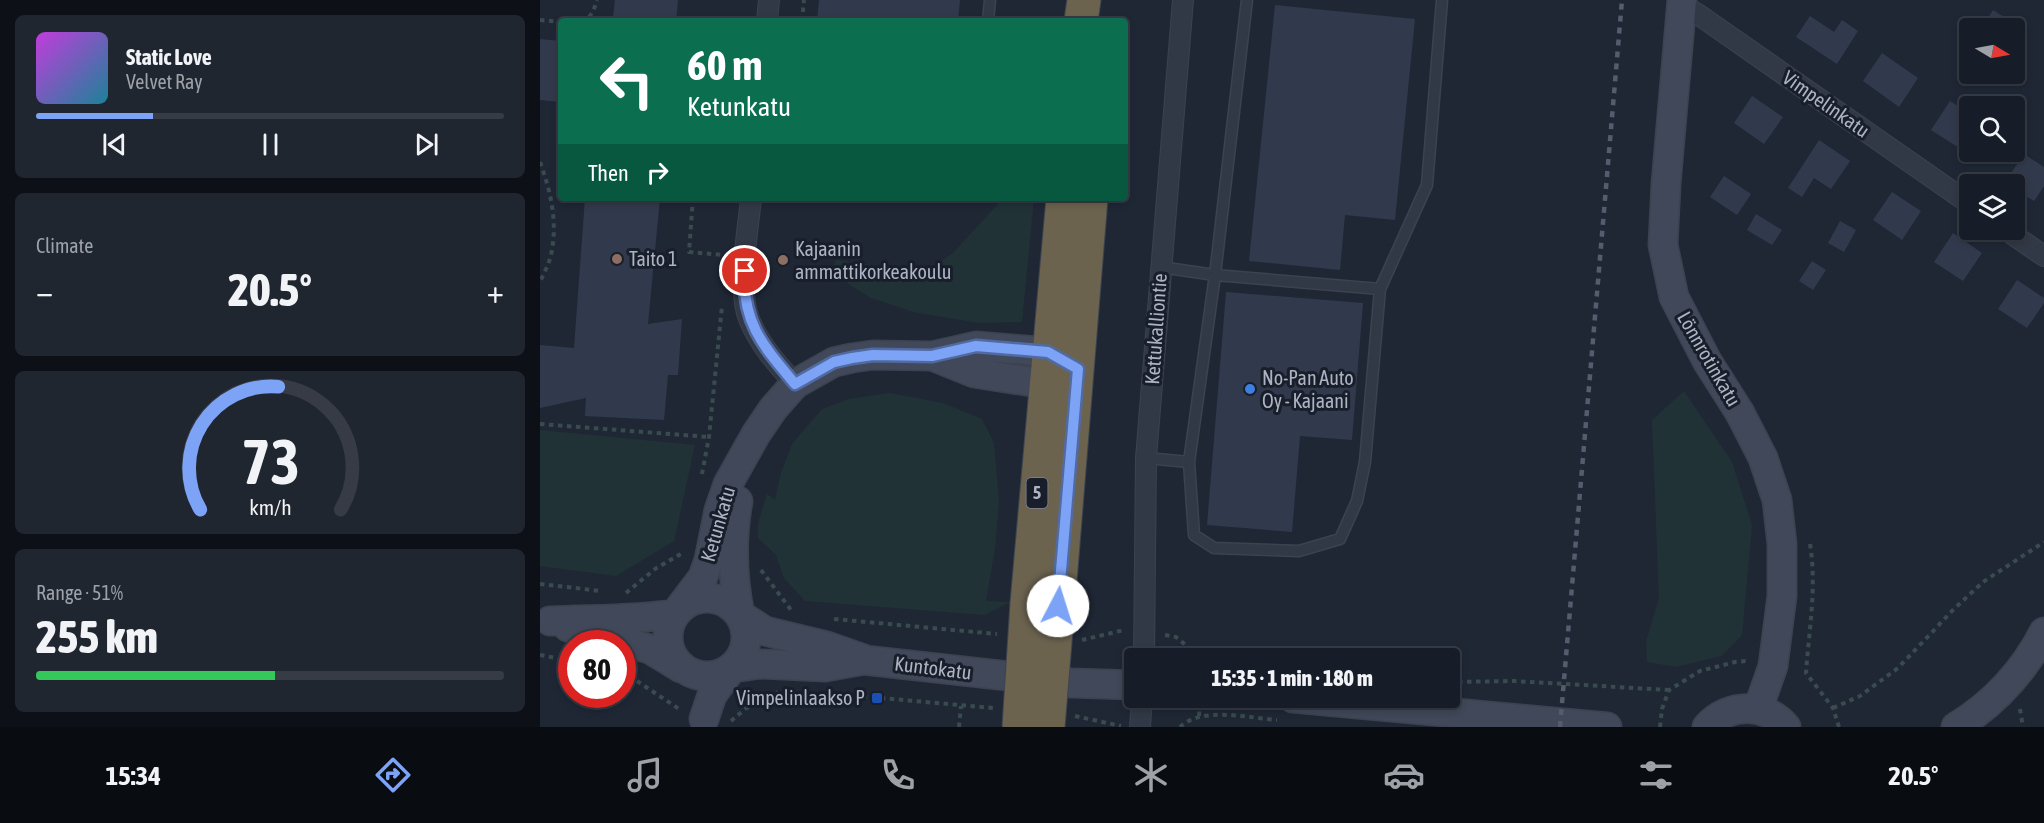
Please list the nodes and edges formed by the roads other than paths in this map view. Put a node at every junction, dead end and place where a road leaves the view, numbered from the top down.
1 (769, 0) edge
2 (990, 0) edge
3 (1084, 0) edge
4 (1099, 0) edge
5 (1183, 0) edge
6 (1247, 0) edge
7 (1442, 0) edge
8 (1682, 2) edge
9 (767, 18) edge
10 (987, 18) edge
11 (1081, 18) edge
12 (1100, 18) edge
13 (1959, 196) edge
14 (751, 201) edge
15 (1063, 201) edge
16 (1091, 201) edge
17 (2021, 240) edge
18 (2044, 256) edge
19 (1160, 267) junction
20 (1215, 275) junction
21 (1380, 289) junction
22 (1048, 352) junction
23 (932, 356) junction
24 (1078, 369) junction
25 (795, 384) junction
26 (1046, 384) junction
27 (1146, 458) junction
28 (1189, 462) junction
29 (741, 463) junction
30 (1043, 604) junction
31 (675, 614) junction
32 (740, 615) junction
33 (545, 620) edge
34 (2044, 632) edge
35 (1145, 648) edge
36 (864, 660) junction
37 (679, 665) junction
38 (732, 668) junction
39 (1124, 685) edge
40 (1141, 708) edge
41 (1286, 709) edge
42 (1758, 709) junction
43 (1009, 718) edge
44 (1058, 721) edge
45 (703, 723) edge
46 (1140, 727) edge
47 (1607, 727) edge
48 (1707, 727) edge
49 (1786, 727) edge
50 (1956, 727) edge

1 - 9 street
2 - 10 lane
3 - 11 highway
4 - 12 highway
5 - 19 street, Kettukalliontie
6 - 20 lane
7 - 21 lane
8 - 13 street, Vimpelinkatu
8 - 42 street, Lönnrotinkatu
14 - 25 street
15 - 22 highway, 5
16 - 24 highway, 5
17 - 18 street
19 - 20 lane
19 - 27 street, Kettukalliontie
20 - 21 lane
20 - 28 lane
21 - 28 lane
22 - 23 street, Ketunkatu
22 - 24 street, Ketunkatu
22 - 26 highway, 5
23 - 25 street, Ketunkatu
23 - 26 street, Ketunkatu
24 - 26 street
24 - 30 highway, 5
25 - 29 street, Ketunkatu
26 - 30 highway, 5
27 - 28 lane
27 - 35 street, Kettukalliontie
29 - 31 street, Ketunkatu
29 - 32 street, Ketunkatu
30 - 43 highway, 5, bridge
30 - 44 highway, 5, bridge
31 - 32 street
31 - 33 street
31 - 37 street
32 - 36 street
32 - 38 street
33 - 37 street
34 - 50 street
36 - 38 street, Kuntokatu
36 - 39 street, Kuntokatu
37 - 38 street
37 - 45 street
38 - 45 street
40 - 46 street
41 - 47 street
42 - 48 street
42 - 49 street

